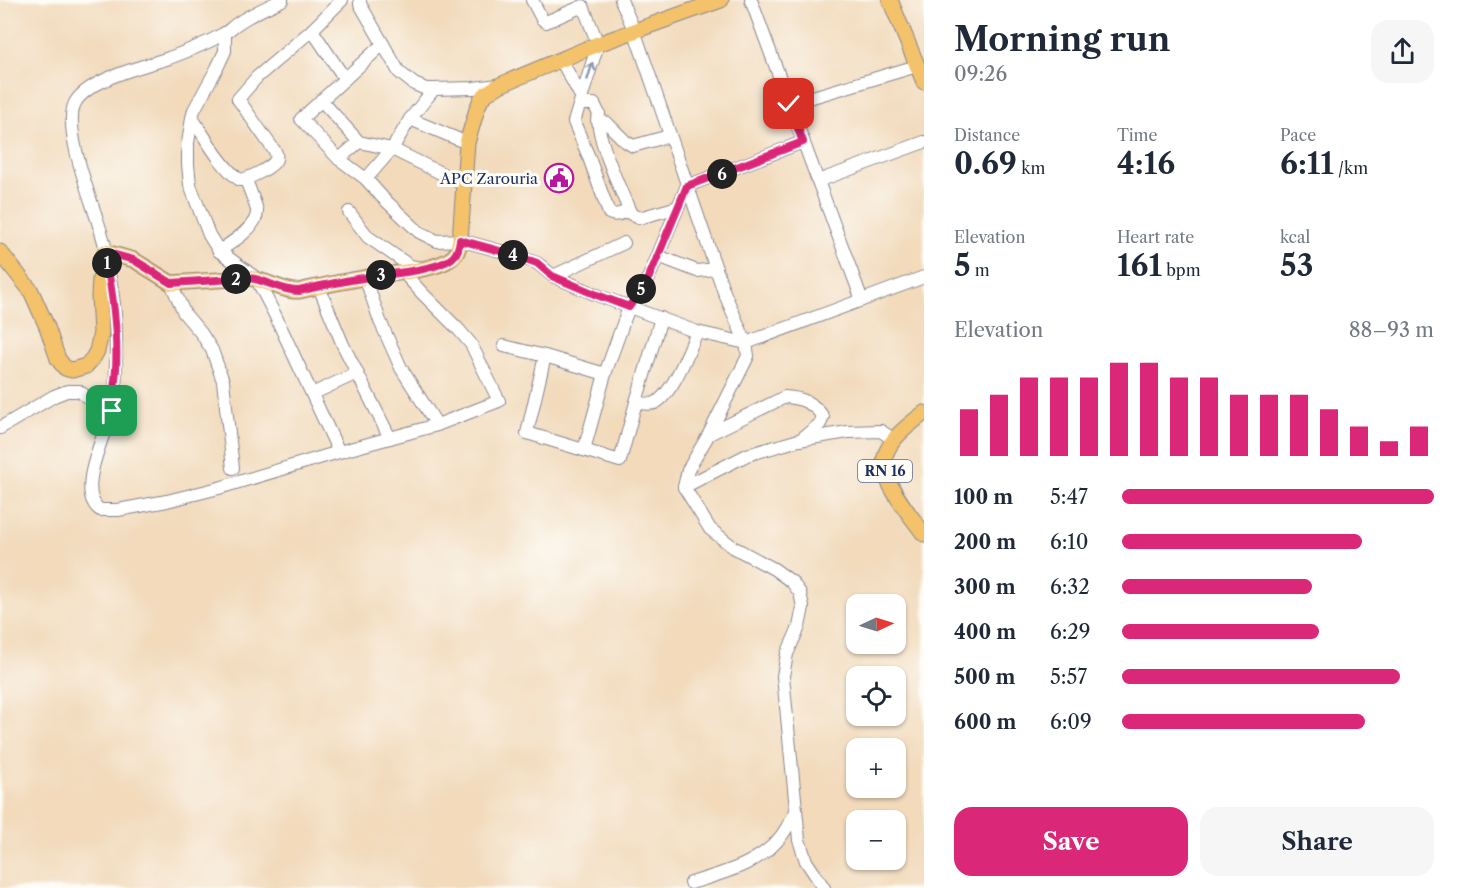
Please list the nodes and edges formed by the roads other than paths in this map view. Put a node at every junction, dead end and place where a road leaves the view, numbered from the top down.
1 (282, 0) edge
2 (342, 0) edge
3 (360, 0) edge
4 (532, 0) edge
5 (621, 0) edge
6 (721, 0) edge
7 (751, 0) edge
8 (890, 0) edge
9 (312, 30) junction
10 (634, 30) junction
11 (225, 33) junction
12 (382, 44) junction
13 (598, 44) junction
14 (561, 60) junction
15 (917, 66) junction
16 (345, 79) junction
17 (924, 82) edge
18 (500, 85) junction
19 (434, 89) junction
20 (321, 100) junction
21 (581, 101) junction
22 (789, 104) junction
23 (192, 118) junction
24 (410, 119) junction
25 (597, 120) junction
26 (669, 136) junction
27 (359, 142) junction
28 (803, 142) junction
29 (924, 142) edge
30 (467, 143) junction
31 (392, 149) junction
32 (339, 159) junction
33 (246, 179) junction
34 (366, 179) junction
35 (818, 182) junction
36 (463, 184) junction
37 (687, 186) junction
38 (678, 207) junction
39 (629, 210) junction
40 (349, 212) dead end
41 (460, 240) junction
42 (624, 243) dead end
43 (219, 251) junction
44 (0, 252) edge
45 (105, 252) junction
46 (658, 256) junction
47 (425, 268) junction
48 (716, 269) junction
49 (403, 272) junction
50 (552, 276) junction
51 (365, 277) junction
52 (256, 278) junction
53 (924, 278) edge
54 (171, 283) junction
55 (319, 287) junction
56 (862, 300) junction
57 (629, 307) junction
58 (662, 318) junction
59 (697, 332) junction
60 (746, 344) junction
61 (504, 346) dead end
62 (545, 356) junction
63 (72, 370) junction
64 (357, 374) junction
65 (605, 374) junction
66 (79, 391) junction
67 (312, 394) junction
68 (636, 402) junction
69 (112, 411) junction
70 (924, 414) edge
71 (436, 425) junction
72 (0, 428) edge
73 (709, 434) junction
74 (390, 438) junction
75 (799, 440) junction
76 (894, 440) junction
77 (584, 450) junction
78 (339, 452) junction
79 (233, 468) dead end
80 (684, 487) junction
81 (924, 534) edge
82 (796, 811) junction
83 (691, 883) dead end
84 (825, 888) edge

1 - 11 street
2 - 9 street
3 - 12 street
4 - 13 street
5 - 10 street
6 - 10 main road
7 - 22 street
8 - 15 main road
9 - 16 street
9 - 33 street
10 - 13 main road
10 - 26 street
11 - 23 street
11 - 45 street
12 - 16 street
12 - 19 street
13 - 14 main road
21 -> 13 street
14 - 18 main road
14 - 21 street
15 - 17 main road
15 - 22 street
16 - 20 street
18 - 19 street
18 - 30 main road
19 - 24 street
20 - 27 street
20 - 32 street
21 - 25 street
21 - 39 street
22 - 28 street
23 - 33 street
23 - 43 street
24 - 30 street
24 - 31 street
25 - 26 street
25 - 39 street
26 - 37 street
27 - 31 street
27 - 32 street
28 - 35 street
28 - 37 street
29 - 35 street
30 - 36 main road
31 - 34 street
31 - 36 street
32 - 34 street
33 - 43 street
34 - 41 street
35 - 56 street
36 - 41 main road
37 - 38 street
37 - 48 street
38 - 39 street
38 - 46 street
40 - 47 street
41 - 47 main road
41 - 50 street
42 - 50 street
43 - 52 street
44 - 63 main road
45 - 54 main road
45 - 63 main road
45 - 69 street
46 - 48 street
46 - 57 street
47 - 49 main road
48 - 60 street
49 - 51 main road
49 - 71 street
50 - 57 street
51 - 55 main road
51 - 71 street
52 - 54 main road
52 - 55 main road
52 - 67 street
53 - 56 street
54 - 79 street
55 - 64 street
56 - 60 street
57 - 58 street
57 - 65 street
58 - 59 street
58 - 68 street
59 - 60 street
59 - 68 street
60 - 73 street
61 - 62 street
62 - 65 street
62 - 77 street
63 - 66 street
64 - 67 street
64 - 74 street
65 - 77 street
66 - 69 street
66 - 72 street
67 - 78 street
68 - 77 street
69 - 78 street
70 - 76 main road, RN 16
71 - 74 street
73 - 75 street
73 - 80 street
74 - 78 street
75 - 76 street
75 - 80 street
76 - 81 main road, RN 16
80 - 82 street
82 - 83 street
82 - 84 street

